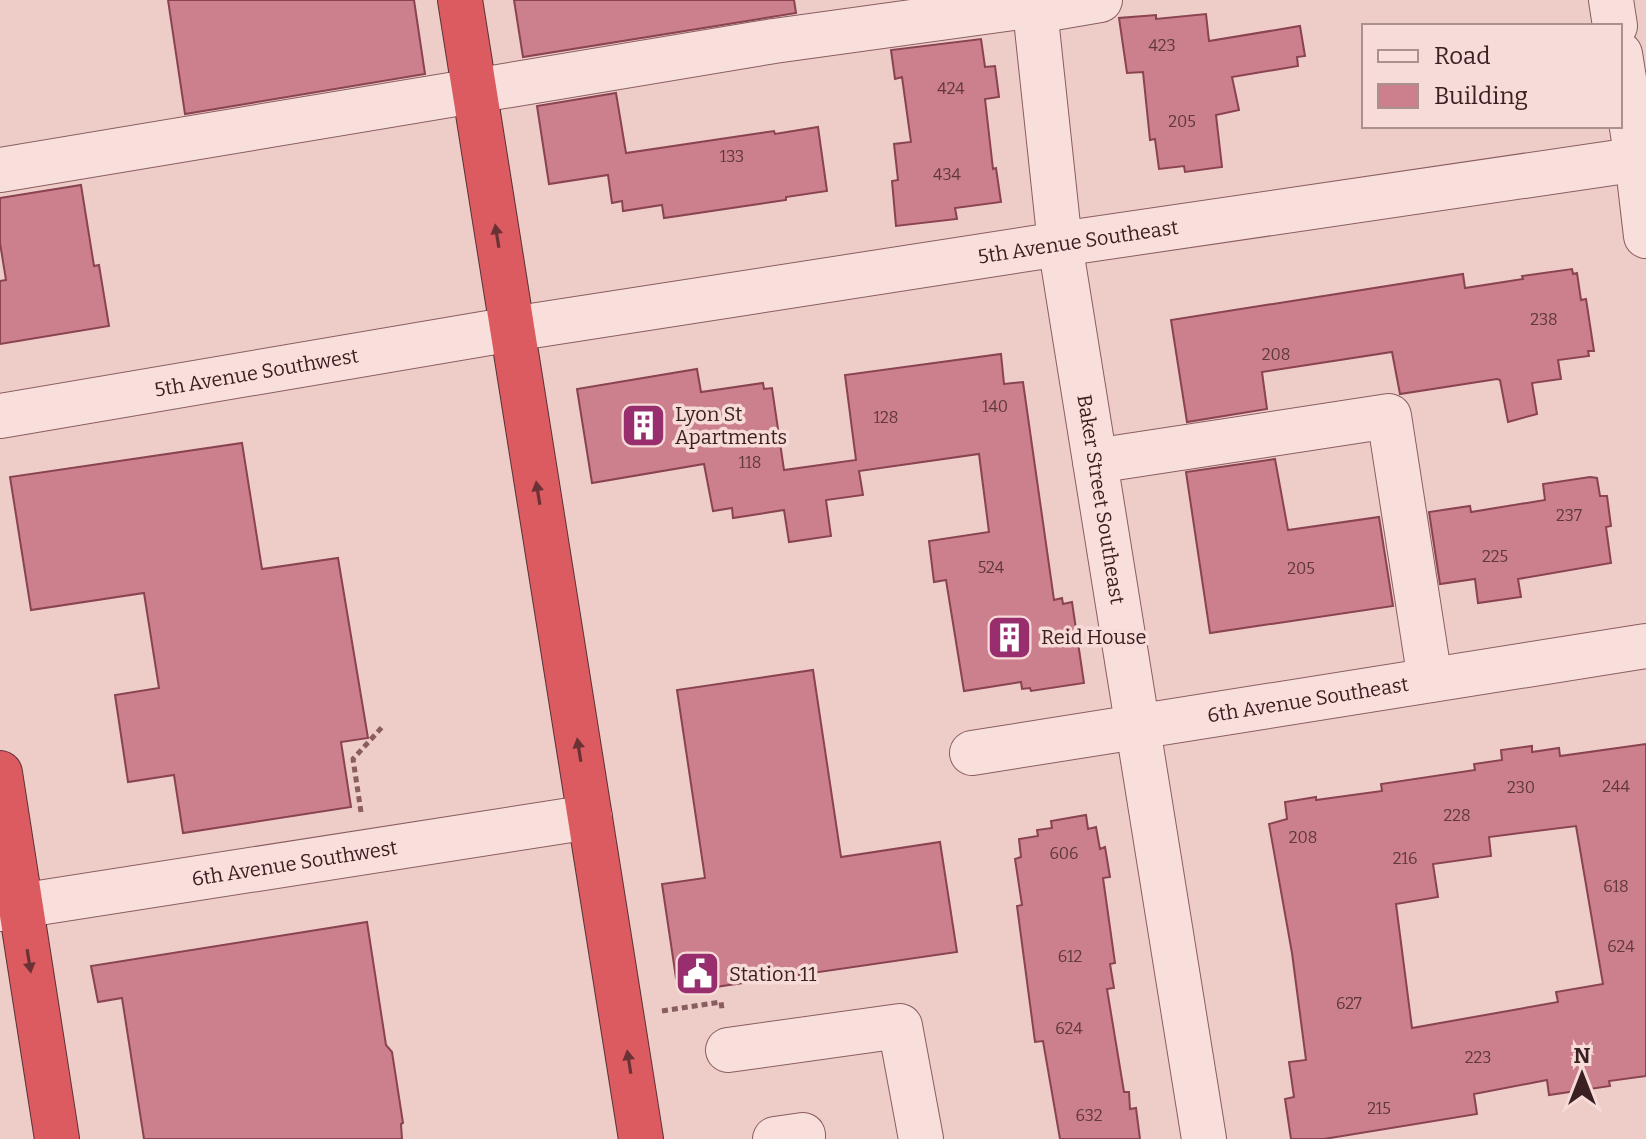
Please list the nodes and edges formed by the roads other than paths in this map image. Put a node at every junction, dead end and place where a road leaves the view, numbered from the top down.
1 (460, 0) edge
2 (1100, 0) edge
3 (1611, 0) edge
4 (1035, 5) edge
5 (1615, 24) edge
6 (1622, 64) edge
7 (474, 92) junction
8 (1642, 159) edge
9 (0, 170) edge
10 (1646, 236) edge
11 (1060, 244) junction
12 (512, 329) junction
13 (0, 416) edge
14 (1095, 461) junction
15 (1646, 646) edge
16 (1430, 680) junction
17 (1138, 727) junction
18 (972, 753) dead end
19 (0, 773) edge
20 (590, 817) junction
21 (10, 908) edge
22 (728, 1050) road end
23 (57, 1139) edge
24 (641, 1139) edge
25 (775, 1139) edge
26 (803, 1139) edge
27 (921, 1139) edge
28 (1204, 1139) edge

1 - 7 highway
2 - 4 street
3 - 5 street
4 - 7 street
4 - 11 street, Baker Street Southeast
6 - 8 street
7 - 9 street
12 -> 7 highway
8 - 10 street
8 - 11 street, 5th Avenue Southeast
11 - 12 street, 5th Avenue Southeast
11 - 14 street, Baker Street Southeast
12 - 13 street, 5th Avenue Southwest
20 -> 12 highway
14 - 16 street
14 - 17 street, Baker Street Southeast
15 - 16 street, 6th Avenue Southeast
16 - 17 street, 6th Avenue Southeast
17 - 18 street, 6th Avenue Southeast
17 - 28 street, Baker Street Southeast
19 - 21 highway
20 - 21 street, 6th Avenue Southwest
24 -> 20 highway
21 -> 23 highway
22 - 27 street
25 - 26 street

